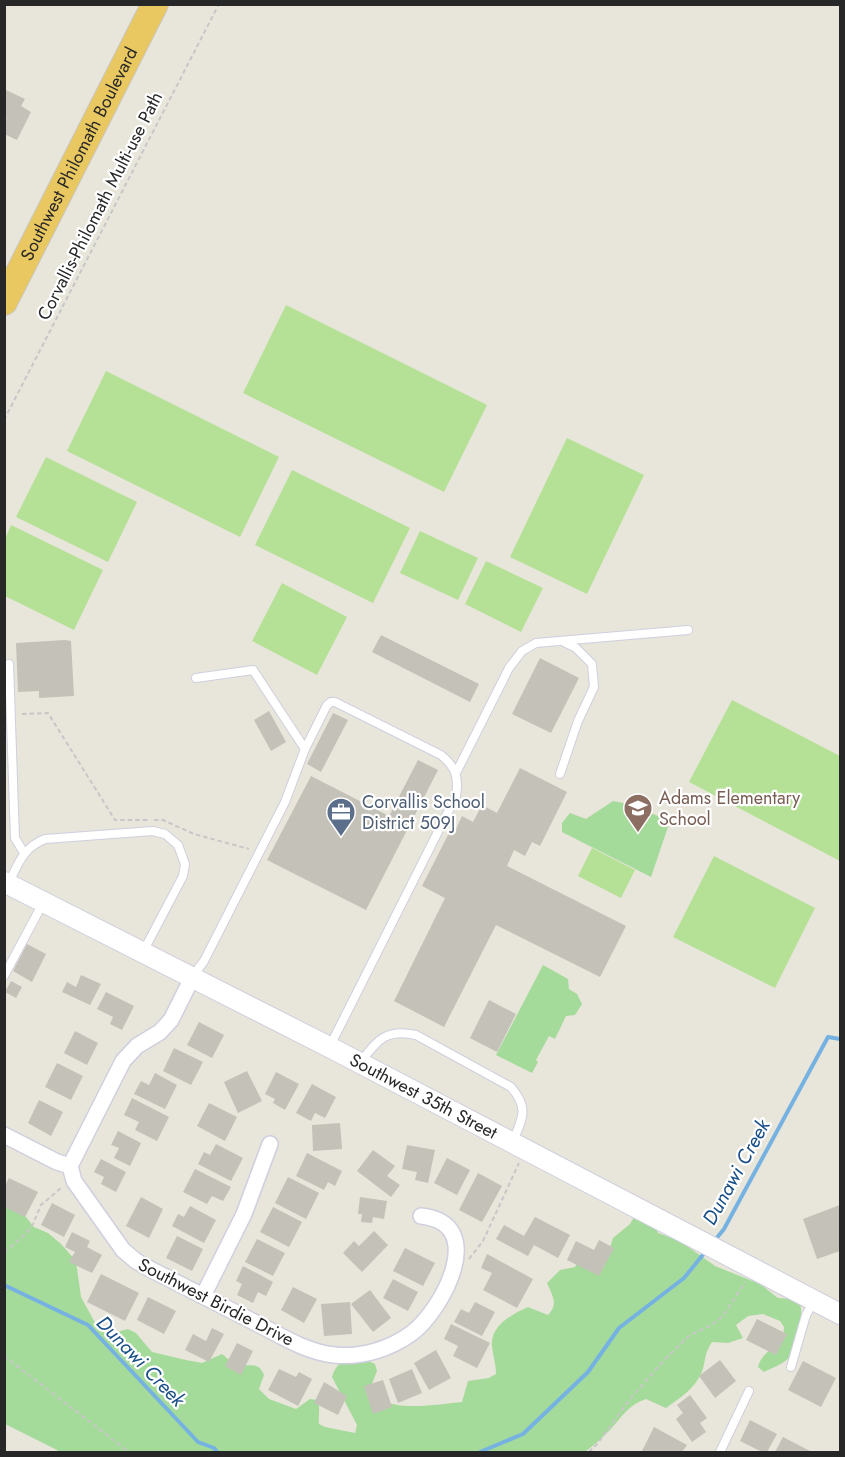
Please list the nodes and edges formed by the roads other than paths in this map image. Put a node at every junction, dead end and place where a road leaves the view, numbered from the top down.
1 (154, 4) edge
2 (4, 302) edge
3 (688, 630) dead end
4 (563, 641) junction
5 (9, 664) dead end
6 (196, 678) dead end
7 (305, 749) junction
8 (456, 773) junction
9 (560, 774) dead end
10 (24, 853) junction
11 (6, 883) edge
12 (44, 902) junction
13 (143, 952) junction
14 (4, 976) edge
15 (192, 978) junction
16 (329, 1047) junction
17 (360, 1063) junction
18 (4, 1135) edge
19 (270, 1144) dead end
20 (519, 1145) junction
21 (72, 1173) junction
22 (421, 1216) dead end
23 (203, 1296) junction
24 (814, 1301) junction
25 (840, 1314) edge
26 (791, 1367) dead end
27 (749, 1391) dead end
28 (720, 1452) edge

1 - 2 highway, Southwest Philomath Boulevard
3 - 4 lane
4 - 8 lane
4 - 9 lane
5 - 10 lane
6 - 7 lane
7 - 8 lane
7 - 15 lane
8 - 16 lane
10 - 11 lane
10 - 13 lane
11 - 12 street, Southwest 35th Street
12 - 13 street, Southwest 35th Street
12 - 14 lane
13 - 15 street, Southwest 35th Street
15 - 16 street, Southwest 35th Street
15 - 21 street
16 - 17 street, Southwest 35th Street
17 - 20 street, Southwest 35th Street
17 - 20 lane
18 - 21 street
19 - 23 street
20 - 24 street, Southwest 35th Street
21 - 23 street, Southwest Birdie Drive
22 - 23 street, Southwest Birdie Drive
24 - 25 street, Southwest 35th Street
24 - 26 lane
27 - 28 lane

